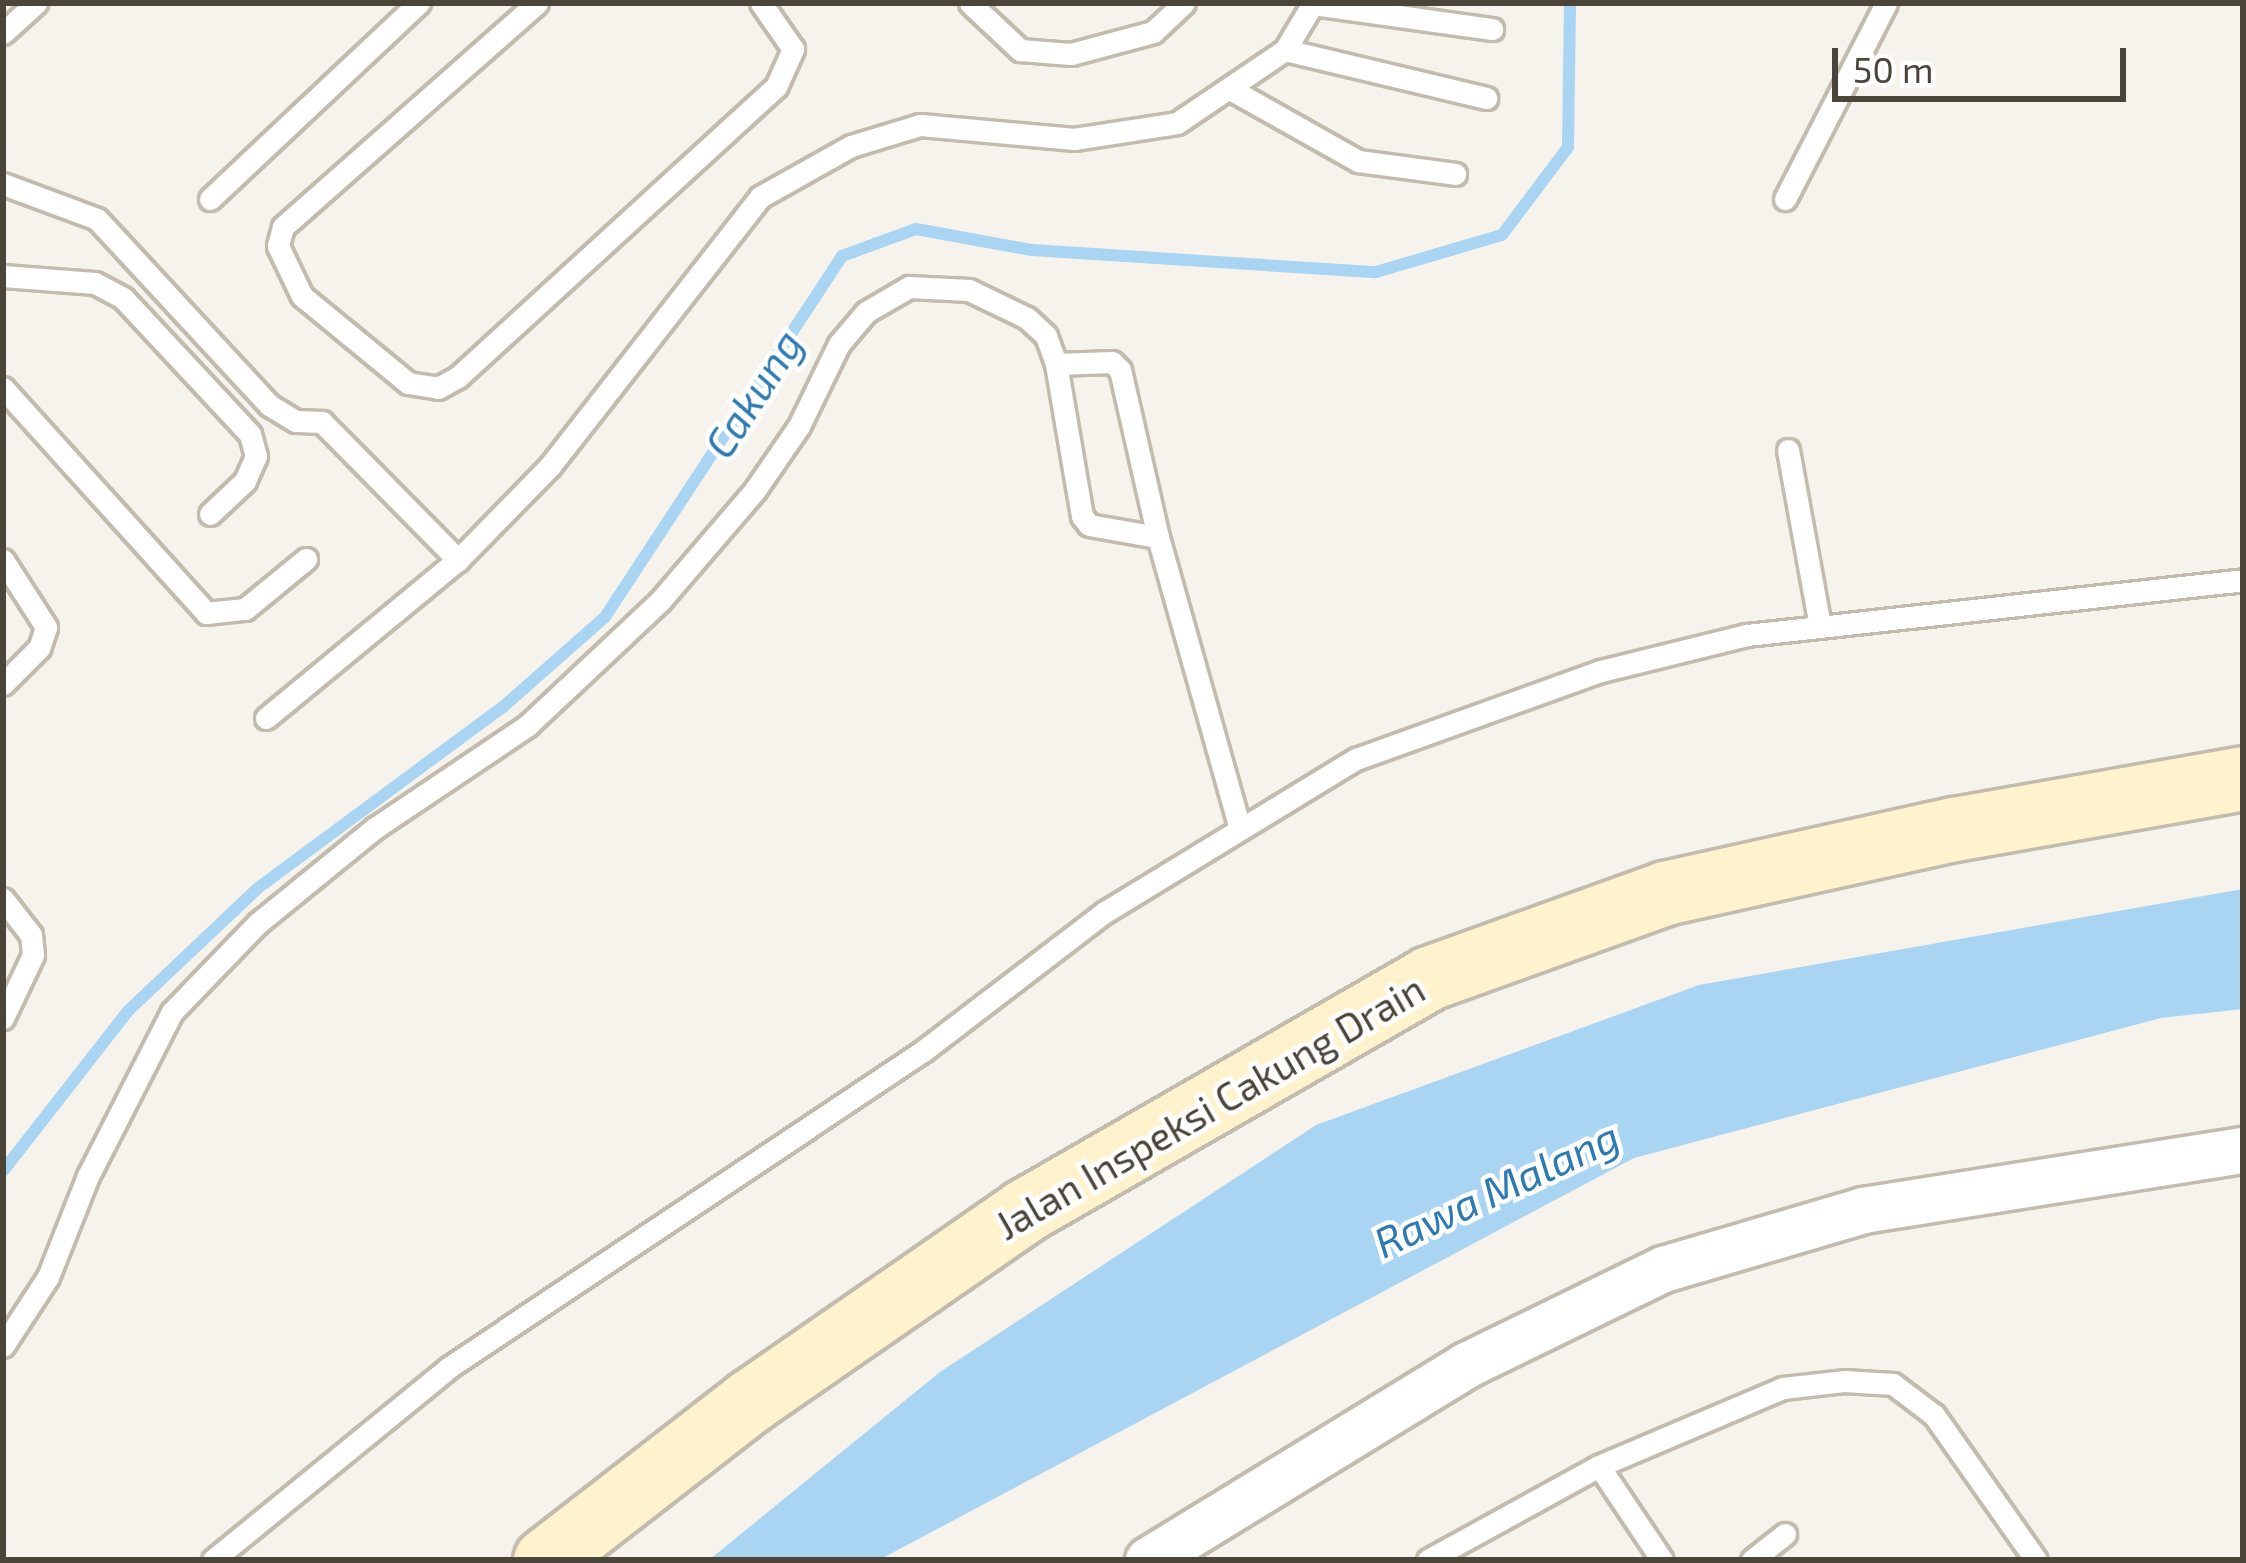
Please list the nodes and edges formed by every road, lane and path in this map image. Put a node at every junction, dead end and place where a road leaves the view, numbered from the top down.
1 (36, 3) edge
2 (419, 3) edge
3 (761, 3) edge
4 (970, 3) edge
5 (1184, 3) edge
6 (1313, 3) edge
7 (1886, 3) edge
8 (522, 8) edge
9 (1492, 29) dead end
10 (3, 33) edge
11 (1285, 50) junction
12 (1232, 90) junction
13 (1486, 98) dead end
14 (1455, 174) dead end
15 (3, 184) edge
16 (1785, 199) dead end
17 (210, 200) dead end
18 (3, 275) edge
19 (1056, 364) junction
20 (3, 388) edge
21 (1788, 450) dead end
22 (210, 514) dead end
23 (1158, 537) junction
24 (306, 559) dead end
25 (3, 560) edge
26 (458, 560) junction
27 (2243, 580) edge
28 (1819, 621) junction
29 (3, 684) edge
30 (266, 718) dead end
31 (2243, 778) edge
32 (1239, 826) junction
33 (3, 899) edge
34 (3, 1018) edge
35 (2243, 1150) edge
36 (3, 1346) edge
37 (1599, 1466) junction
38 (1785, 1534) dead end
39 (213, 1560) edge
40 (545, 1560) edge
41 (1148, 1560) edge
42 (1428, 1560) edge
43 (1662, 1560) edge
44 (1752, 1560) edge
45 (2036, 1560) edge

1 - 10 lane
2 - 17 lane
3 - 8 lane
4 - 5 lane
6 - 9 lane
6 - 11 lane
7 - 16 lane
11 - 12 lane
11 - 13 lane
12 - 14 lane
12 - 26 lane
15 - 26 lane
18 - 22 lane
19 - 23 lane
19 - 23 lane
19 - 36 lane
20 - 24 lane
21 - 28 lane
23 - 32 lane
25 - 29 lane
26 - 30 lane
27 - 28 lane
28 - 32 lane
31 - 40 street, Jalan Inspeksi Cakung Drain
32 - 39 lane
33 - 34 lane
35 - 41 street
37 - 42 lane
37 - 43 lane
37 - 45 lane
38 - 44 lane

